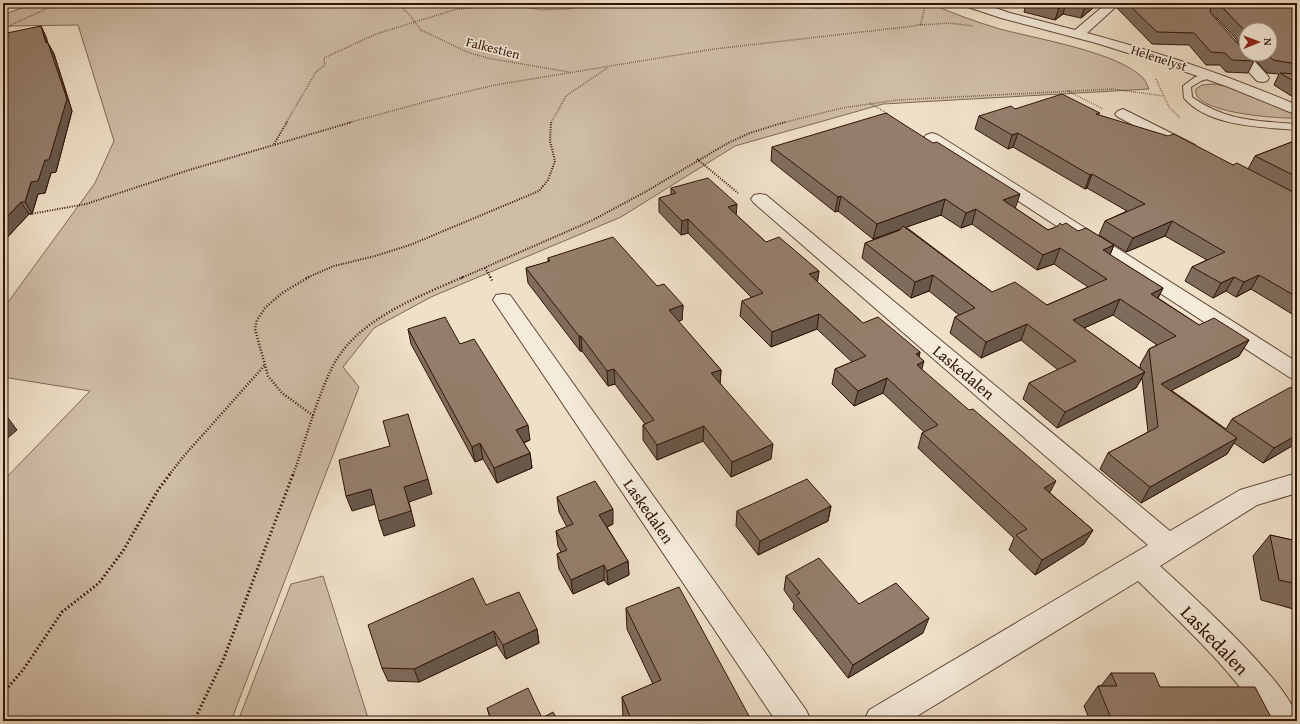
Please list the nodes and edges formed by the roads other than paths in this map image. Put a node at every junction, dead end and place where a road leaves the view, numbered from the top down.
1 (1114, 3) edge
2 (976, 4) edge
3 (1078, 34) junction
4 (1222, 34) edge
5 (1210, 75) junction
6 (1239, 86) junction
7 (1297, 110) edge
8 (1123, 114) road end
9 (1297, 127) edge
10 (932, 138) dead end
11 (1200, 153) edge
12 (760, 199) road end
13 (503, 300) dead end
14 (1297, 372) edge
15 (1297, 483) edge
16 (1168, 546) junction
17 (1140, 565) junction
18 (795, 721) edge
19 (880, 721) edge
20 (1284, 721) edge

1 - 3 street
2 - 3 street, Helenelyst
3 - 5 street, Helenelyst
4 - 6 street
5 - 6 street, Helenelyst
5 - 9 lane
6 - 7 street, Helenelyst
8 - 11 street
10 - 14 street
12 - 16 street, Laskedalen
13 - 18 street, Laskedalen
15 - 16 street
16 - 17 street
17 - 19 street
17 - 20 street, Laskedalen

